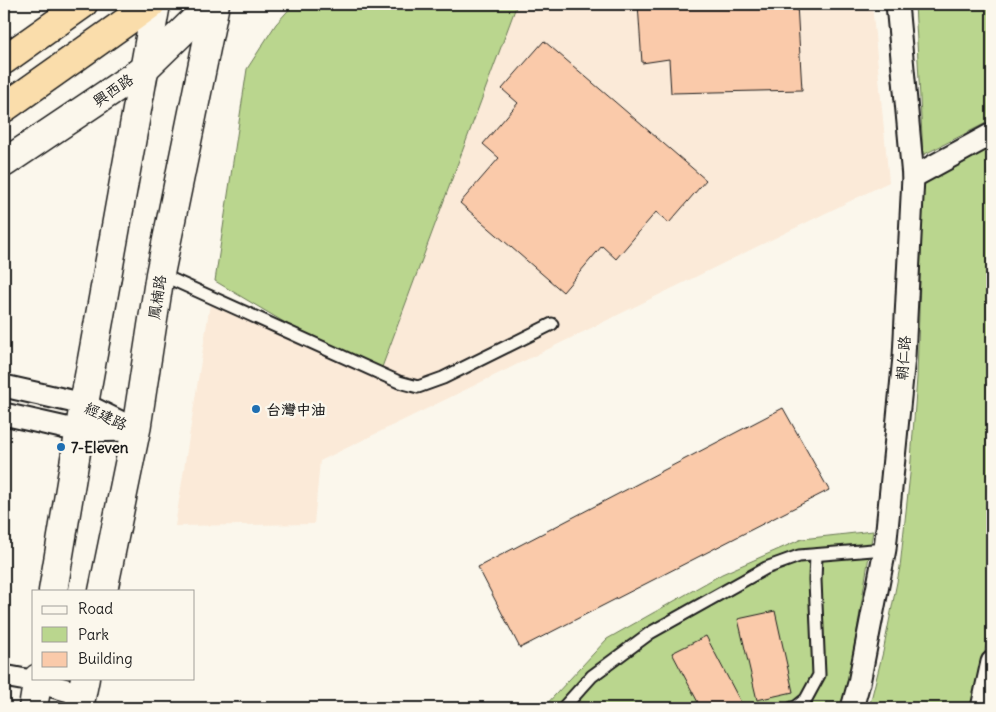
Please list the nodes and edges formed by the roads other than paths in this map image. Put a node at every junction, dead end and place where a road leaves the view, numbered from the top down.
1 (83, 4) edge
2 (151, 4) edge
3 (156, 4) edge
4 (213, 4) edge
5 (897, 4) edge
6 (4, 60) edge
7 (144, 70) junction
8 (4, 108) edge
9 (992, 134) edge
10 (4, 163) edge
11 (912, 177) junction
12 (160, 274) junction
13 (552, 324) dead end
14 (4, 386) edge
15 (84, 404) junction
16 (4, 414) edge
17 (136, 430) junction
18 (79, 431) junction
19 (885, 549) junction
20 (816, 555) junction
21 (53, 590) edge
22 (103, 590) edge
23 (992, 662) edge
24 (4, 676) edge
25 (36, 690) edge
26 (82, 694) edge
27 (563, 708) edge
28 (792, 708) edge
29 (852, 708) edge
30 (982, 708) edge

1 - 6 highway
2 - 8 highway
3 - 7 main road
4 - 7 main road, 興西路
4 - 12 main road, 鳳楠路
5 - 11 street, 朝仁路
7 - 10 main road, 興西路
7 - 15 main road
9 - 11 street
11 - 19 street, 朝仁路
12 - 13 lane
12 - 17 main road, 鳳楠路
14 - 15 street, 經建路
15 - 17 street, 經建路
15 - 18 main road
16 - 18 street, 經建路
17 - 18 street, 經建路
17 - 22 main road, 鳳楠路
18 - 21 main road
19 - 20 lane
19 - 29 street, 朝仁路
20 - 27 lane
20 - 28 lane
23 - 30 street
24 - 25 street
25 - 26 street

